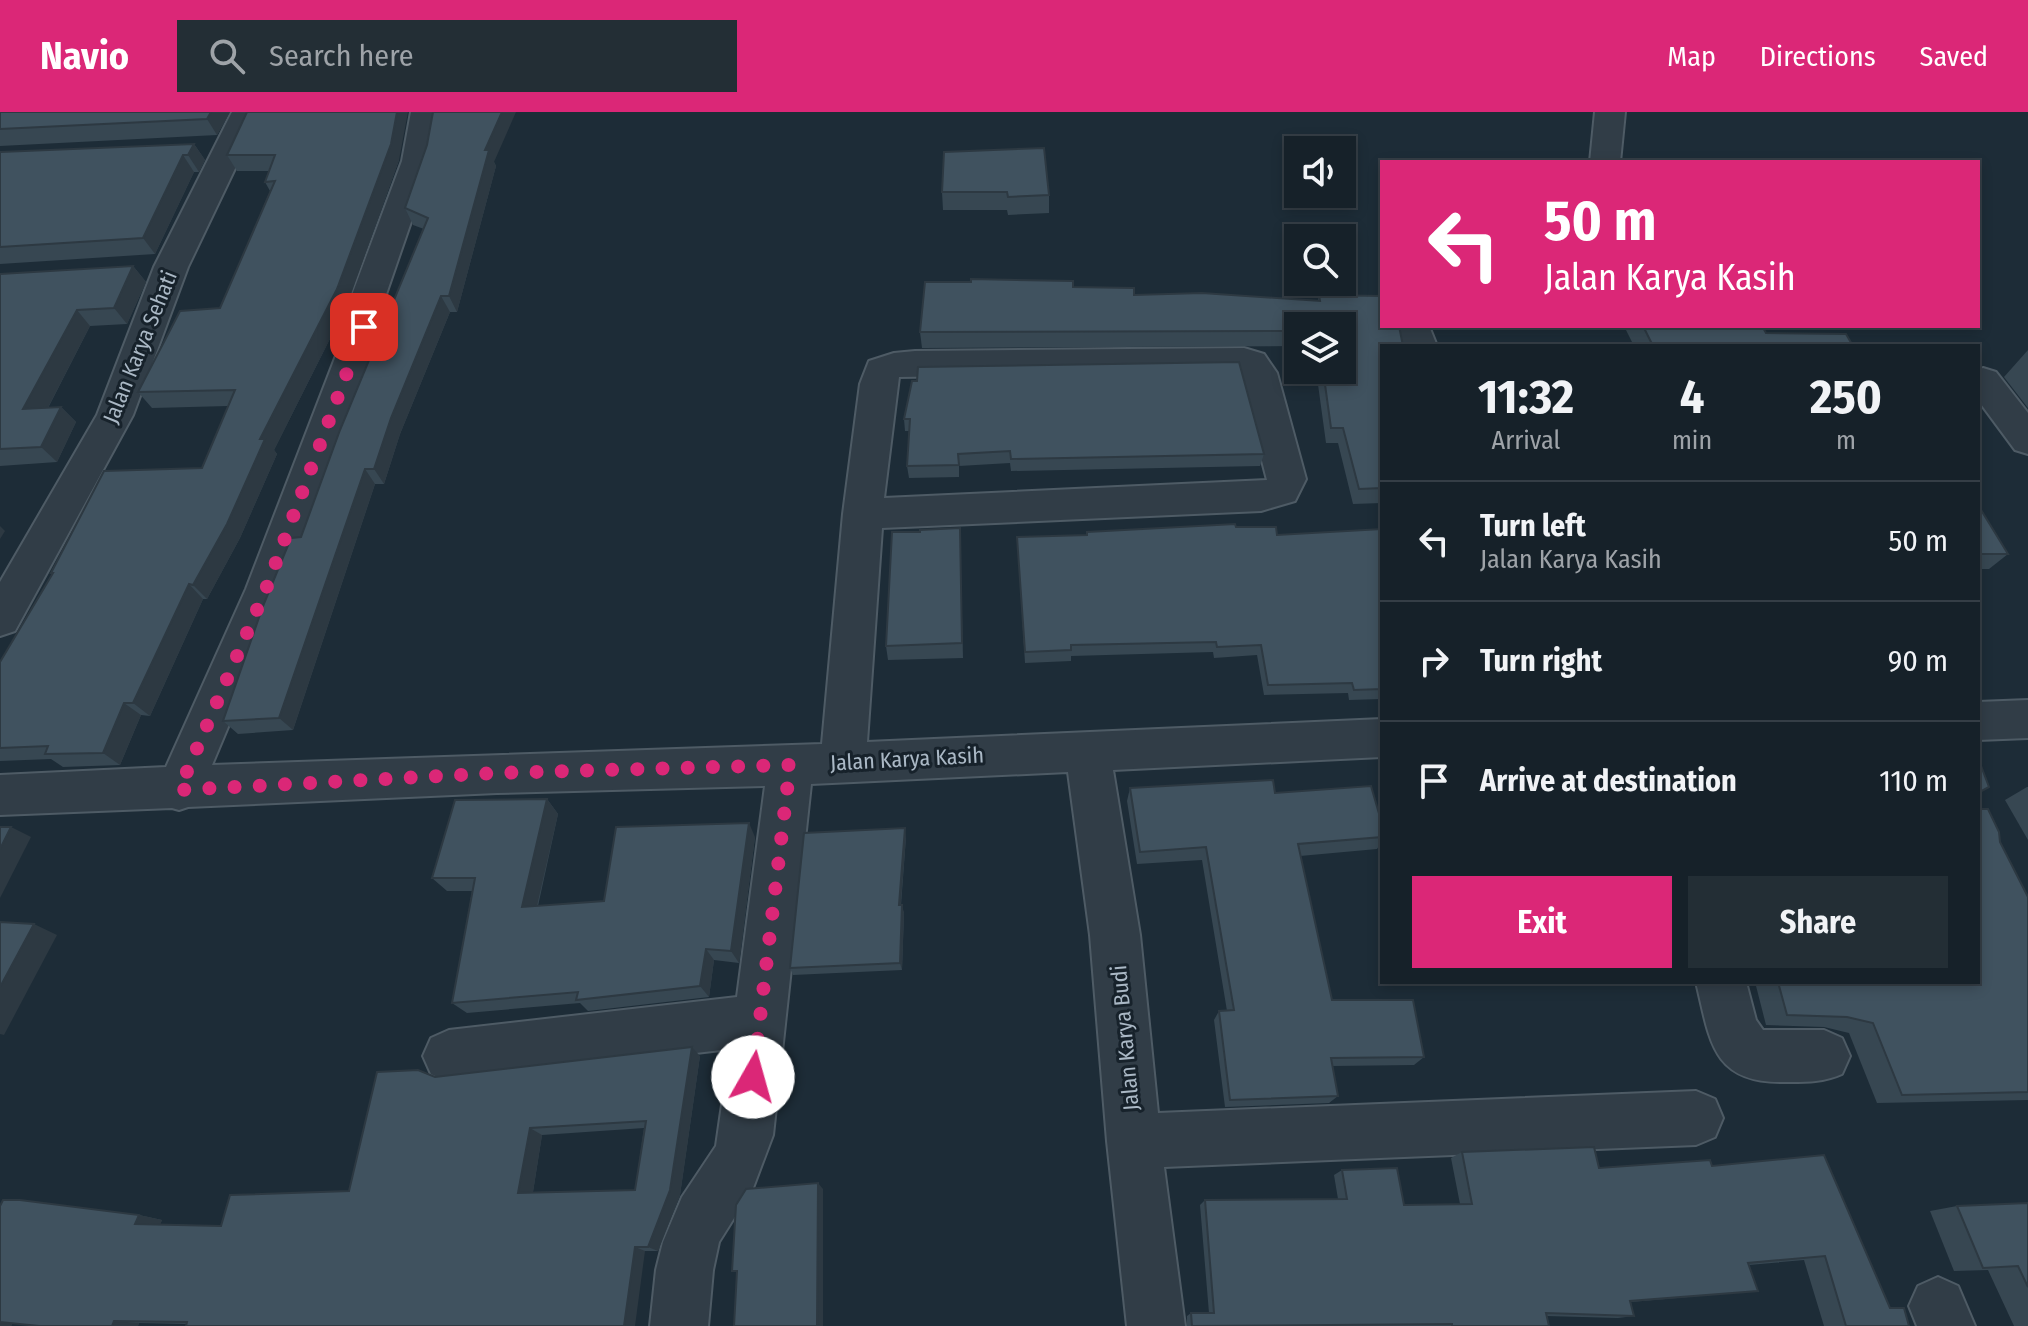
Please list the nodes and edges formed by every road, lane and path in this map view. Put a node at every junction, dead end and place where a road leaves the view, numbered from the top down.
1 (247, 112) edge
2 (426, 112) edge
3 (1610, 112) edge
4 (1605, 160) edge
5 (171, 267) junction
6 (130, 269) edge
7 (1983, 381) dead end
8 (2028, 440) edge
9 (863, 514) junction
10 (0, 619) edge
11 (2028, 719) edge
12 (1980, 721) edge
13 (1380, 738) edge
14 (1088, 751) junction
15 (842, 761) junction
16 (790, 765) junction
17 (179, 790) junction
18 (0, 795) edge
19 (1722, 984) edge
20 (761, 1020) junction
21 (449, 1056) dead end
22 (1824, 1056) dead end
23 (1696, 1118) dead end
24 (1134, 1141) junction
25 (679, 1326) edge
26 (1156, 1326) edge

1 - 5 street, Jalan Karya Sehati
2 - 17 street
3 - 4 street
5 - 6 street
5 - 10 street, Jalan Karya Sehati
7 - 8 street
9 - 9 street
9 - 15 street
11 - 12 street
13 - 14 street, Jalan Karya Kasih
14 - 15 street, Jalan Karya Kasih
14 - 24 street, Jalan Karya Budi
15 - 16 street, Jalan Karya Kasih
16 - 17 street, Jalan Karya Kasih
16 - 20 street
17 - 18 street, Jalan Karya Kasih
19 - 22 street
20 - 21 street
20 - 25 street
23 - 24 street
24 - 26 street, Jalan Karya Budi

